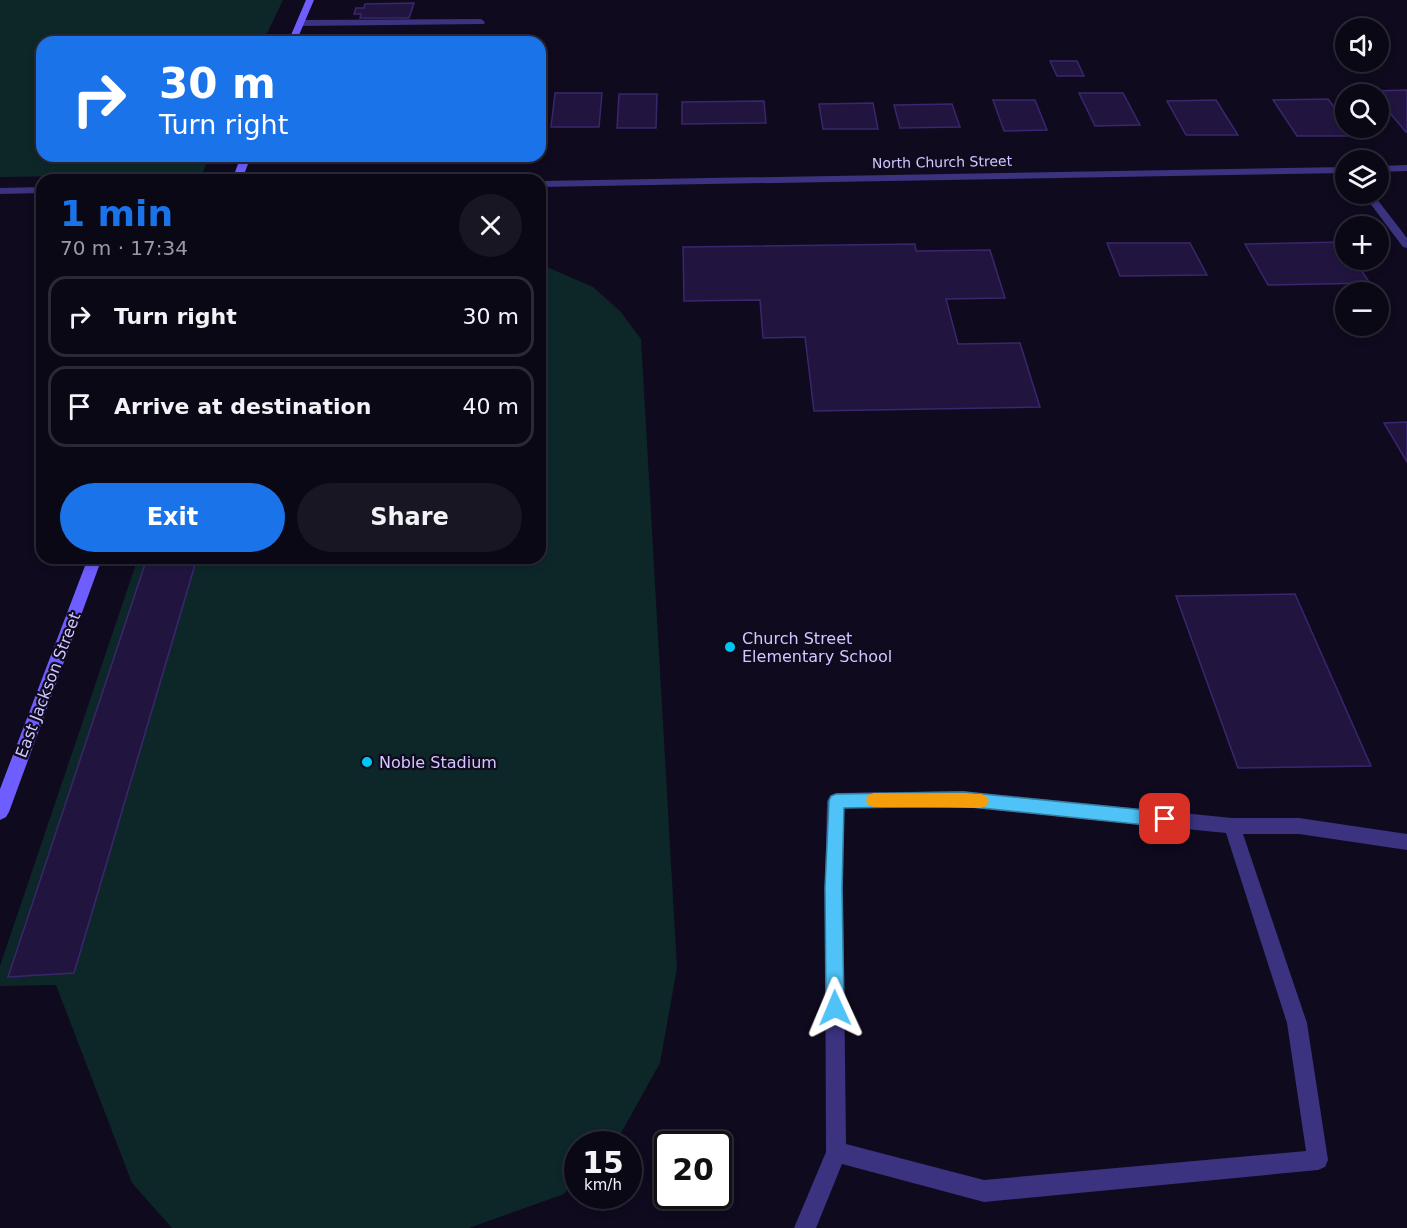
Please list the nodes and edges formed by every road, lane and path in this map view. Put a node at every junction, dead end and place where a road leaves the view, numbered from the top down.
1 (310, 0) edge
2 (481, 22) dead end
3 (300, 23) junction
4 (295, 36) edge
5 (1407, 168) edge
6 (1389, 169) edge
7 (1335, 170) edge
8 (546, 184) edge
9 (36, 190) edge
10 (0, 191) edge
11 (1376, 204) edge
12 (1407, 245) edge
13 (93, 564) edge
14 (0, 812) edge
15 (1232, 826) junction
16 (1407, 842) edge
17 (836, 1152) junction
18 (805, 1228) edge

1 - 3 street
2 - 3 street
3 - 4 street
5 - 6 street
7 - 8 street, North Church Street
9 - 10 street
11 - 12 street
13 - 14 street, East Jackson Street
15 - 16 street
15 - 17 street
15 - 17 street
17 - 18 street

